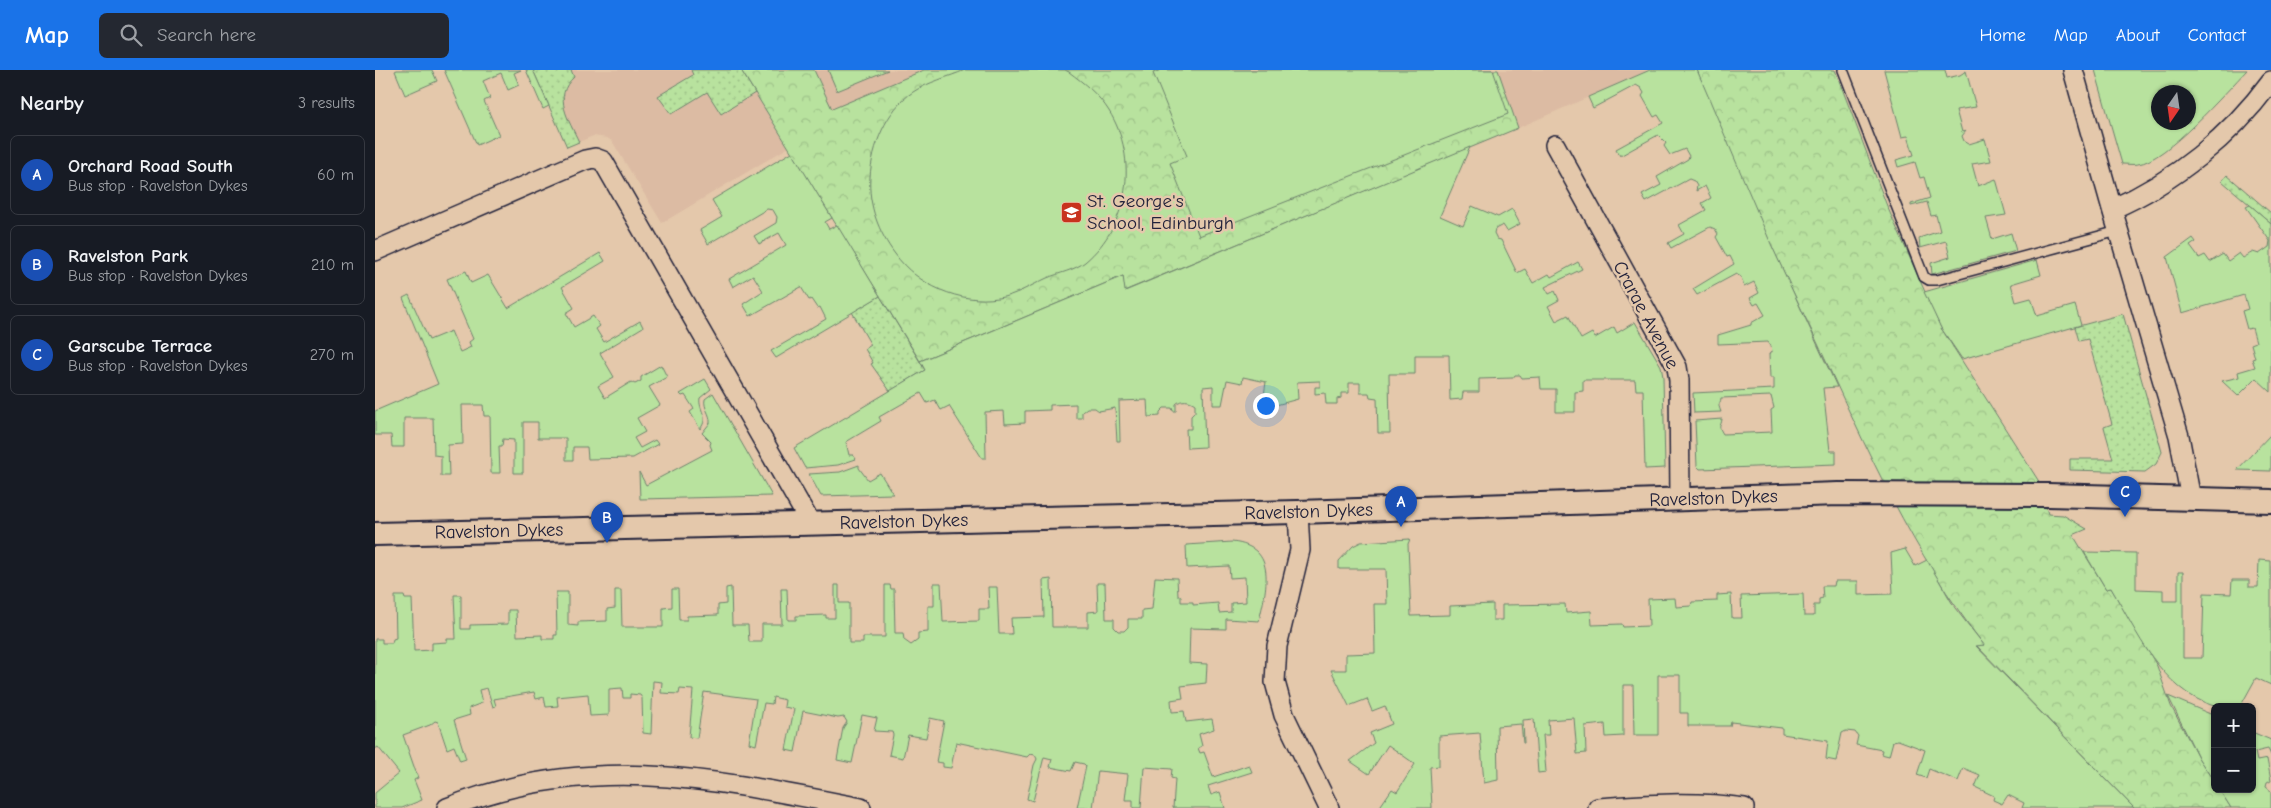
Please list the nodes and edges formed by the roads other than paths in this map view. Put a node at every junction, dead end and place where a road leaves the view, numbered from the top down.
1 (1843, 70) edge
2 (2073, 70) edge
3 (2271, 81) edge
4 (1555, 146) dead end
5 (2111, 209) junction
6 (2118, 231) junction
7 (375, 252) edge
8 (1681, 499) junction
9 (2191, 499) junction
10 (2271, 501) edge
11 (1298, 512) junction
12 (811, 524) junction
13 (375, 534) edge
14 (447, 808) edge
15 (861, 808) edge
16 (1329, 808) edge
17 (1598, 808) edge
18 (1744, 808) edge

1 - 6 lane
2 - 5 street
3 - 5 street
4 - 8 street, Crarae Avenue
5 - 6 street
6 - 9 street
7 - 12 street
8 - 9 street, Ravelston Dykes
8 - 11 street, Ravelston Dykes
9 - 10 street, Ravelston Dykes
11 - 12 street, Ravelston Dykes
11 - 16 street
12 - 13 street, Ravelston Dykes
14 - 15 street
17 - 18 street

